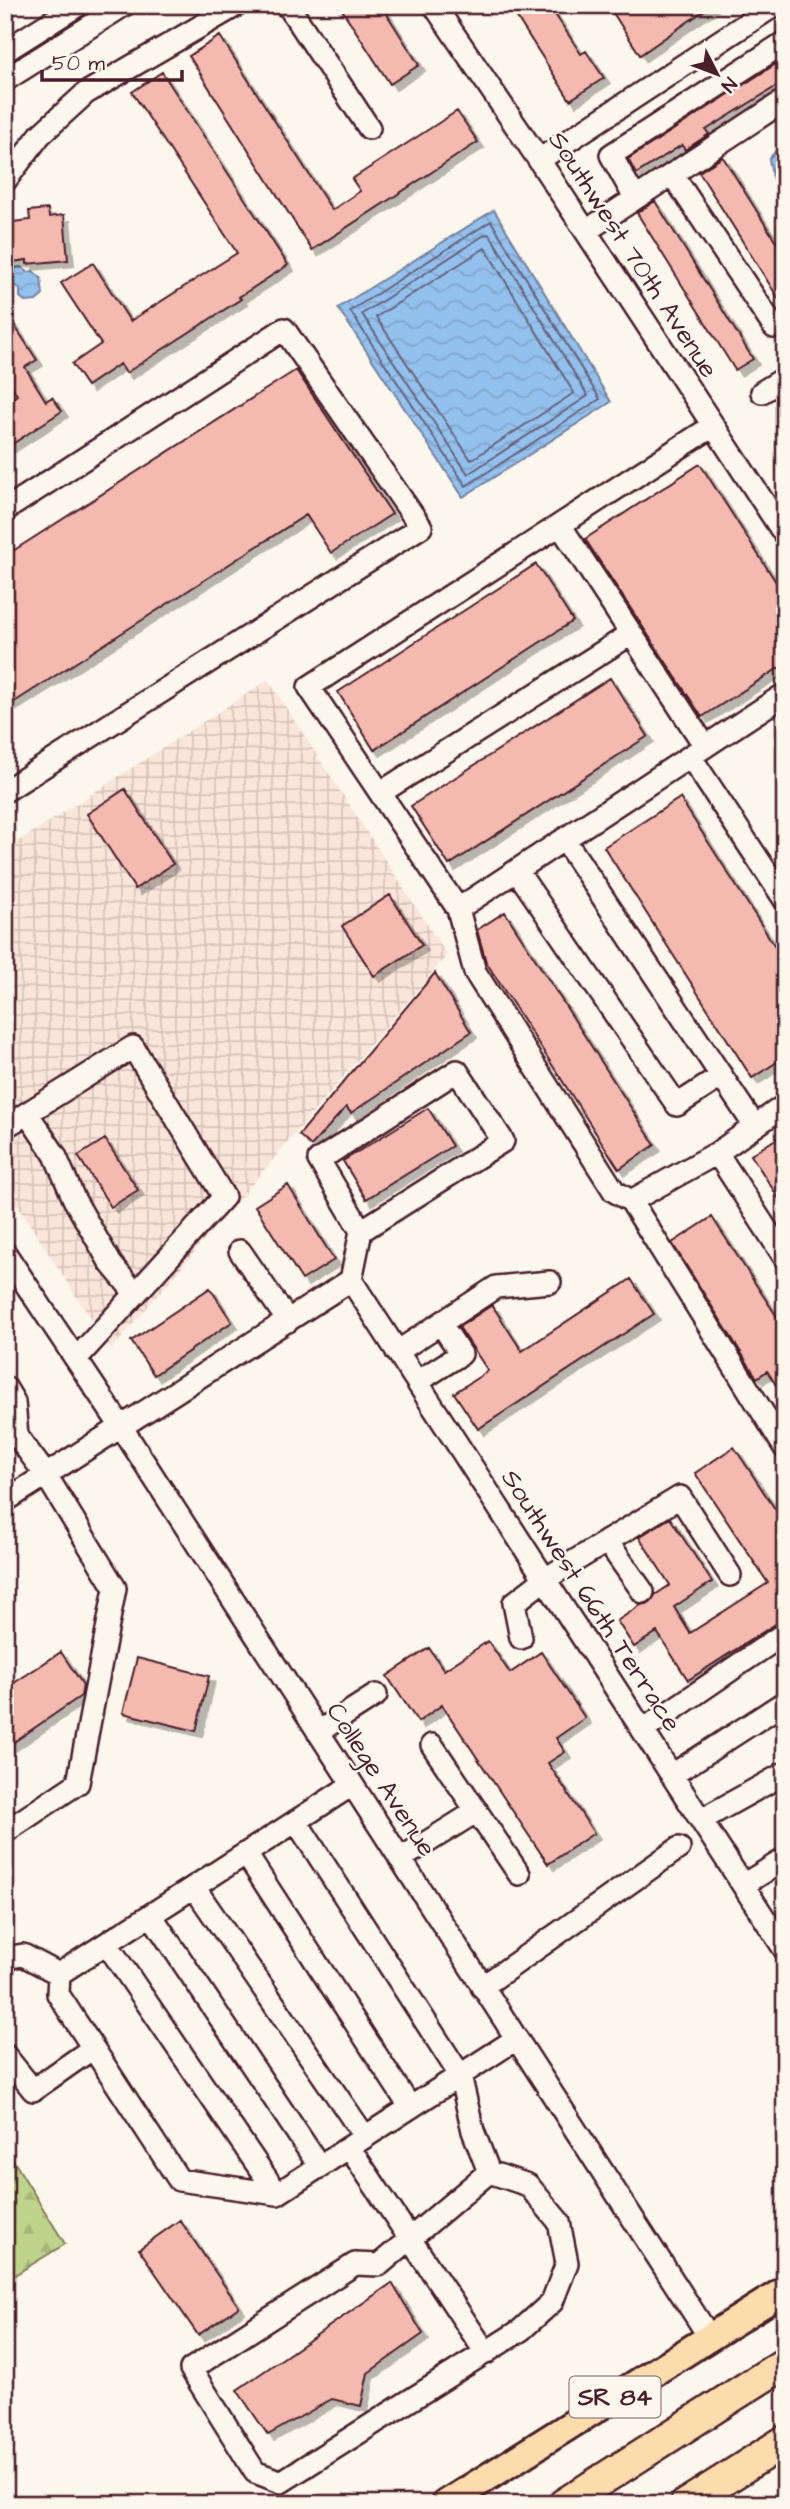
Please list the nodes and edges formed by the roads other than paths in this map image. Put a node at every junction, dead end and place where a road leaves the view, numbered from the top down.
1 (78, 5) edge
2 (124, 5) edge
3 (237, 5) edge
4 (285, 5) edge
5 (434, 5) edge
6 (775, 5) edge
7 (785, 42) edge
8 (5, 51) edge
9 (5, 80) edge
10 (785, 100) edge
11 (369, 128) dead end
12 (539, 160) junction
13 (671, 174) junction
14 (5, 181) edge
15 (635, 198) junction
16 (586, 231) junction
17 (774, 327) dead end
18 (785, 378) edge
19 (762, 391) dead end
20 (713, 426) junction
21 (5, 510) edge
22 (560, 525) junction
23 (785, 535) edge
24 (631, 634) junction
25 (785, 694) edge
26 (698, 751) junction
27 (5, 791) edge
28 (380, 793) junction
29 (565, 839) junction
30 (517, 871) junction
31 (785, 900) edge
32 (458, 909) junction
33 (722, 1076) junction
34 (785, 1105) edge
35 (27, 1113) junction
36 (754, 1125) junction
37 (5, 1127) edge
38 (717, 1153) junction
39 (631, 1200) junction
40 (361, 1231) junction
41 (240, 1251) dead end
42 (5, 1253) edge
43 (785, 1258) edge
44 (351, 1280) junction
45 (550, 1282) dead end
46 (135, 1293) junction
47 (288, 1321) junction
48 (440, 1324) junction
49 (397, 1352) junction
50 (76, 1359) junction
51 (417, 1382) junction
52 (5, 1387) edge
53 (122, 1428) junction
54 (785, 1448) edge
55 (46, 1475) junction
56 (5, 1501) edge
57 (607, 1541) junction
58 (730, 1575) dead end
59 (545, 1579) junction
60 (643, 1592) dead end
61 (785, 1633) edge
62 (521, 1638) dead end
63 (376, 1695) dead end
64 (785, 1702) edge
65 (643, 1730) junction
66 (318, 1732) junction
67 (432, 1745) dead end
68 (785, 1773) edge
69 (672, 1775) junction
70 (352, 1785) junction
71 (477, 1811) junction
72 (701, 1819) junction
73 (296, 1821) junction
74 (5, 1832) edge
75 (679, 1848) dead end
76 (246, 1854) junction
77 (400, 1859) junction
78 (785, 1859) edge
79 (519, 1874) dead end
80 (744, 1885) junction
81 (194, 1887) junction
82 (151, 1915) junction
83 (107, 1944) junction
84 (785, 1950) edge
85 (5, 1958) edge
86 (60, 1974) junction
87 (482, 1986) junction
88 (516, 2039) junction
89 (93, 2048) junction
90 (5, 2055) edge
91 (460, 2075) junction
92 (410, 2108) junction
93 (357, 2142) junction
94 (320, 2167) junction
95 (489, 2172) junction
96 (277, 2194) junction
97 (410, 2239) junction
98 (785, 2290) edge
99 (710, 2338) junction
100 (486, 2353) junction
101 (785, 2363) edge
102 (785, 2441) edge
103 (445, 2504) edge
104 (564, 2504) edge
105 (686, 2504) edge

1 - 8 street
2 - 9 street
3 - 14 street
4 - 11 street
5 - 12 street, Southwest 70th Avenue
6 - 12 street
7 - 15 street
10 - 13 street
12 - 16 street, Southwest 70th Avenue
13 - 15 street
13 - 17 street
15 - 16 street
16 - 20 street, Southwest 70th Avenue
18 - 19 street
20 - 22 street
20 - 23 street, Southwest 70th Avenue
21 - 27 street
22 - 24 street
22 - 28 street
24 - 26 street
24 - 28 street
25 - 26 street
26 - 29 street
26 - 31 street
28 - 32 street
29 - 30 street
29 - 33 street
30 - 32 street
30 - 33 street
32 - 39 street
33 - 36 street
34 - 36 street
35 - 37 street
35 - 46 street
35 - 46 street
36 - 38 street
38 - 39 street
38 - 43 street
39 - 54 street
40 - 40 street
40 - 44 street
41 - 47 street
42 - 50 street, College Avenue
44 - 47 street
44 - 49 street, Southwest 66th Terrace
45 - 48 street
46 - 50 street
47 - 53 street
48 - 49 street
48 - 51 street
49 - 51 street, Southwest 66th Terrace
50 - 53 street, College Avenue
51 - 59 street, Southwest 66th Terrace
52 - 55 street
53 - 55 street
53 - 66 street, College Avenue
55 - 56 street
55 - 74 street
57 - 58 street
57 - 59 street
57 - 60 street
59 - 62 street
59 - 65 street, Southwest 66th Terrace
61 - 65 street
63 - 66 street
64 - 69 street
65 - 69 street, Southwest 66th Terrace
66 - 70 street, College Avenue
67 - 71 street
68 - 72 street
69 - 72 street, Southwest 66th Terrace
70 - 73 street
70 - 77 street, College Avenue
71 - 77 street
71 - 79 street
72 - 80 street, Southwest 66th Terrace
73 - 76 street
73 - 91 street
75 - 87 street
76 - 81 street
76 - 92 street
77 - 87 street, College Avenue
78 - 80 street
80 - 84 street, Southwest 66th Terrace
81 - 82 street
81 - 93 street
82 - 83 street
82 - 94 street
83 - 86 street
83 - 96 street
85 - 86 street
86 - 89 street
87 - 88 street, College Avenue
88 - 91 street
88 - 99 street, College Avenue
89 - 90 street
89 - 96 street
91 - 92 street
91 - 95 street
92 - 93 street
93 - 94 street
93 - 97 street
94 - 96 street
95 - 97 street
95 - 100 street
97 - 100 street
97 - 100 street
98 - 99 main road, SR 84
99 - 103 main road, SR 84
101 - 104 highway
102 - 105 highway

